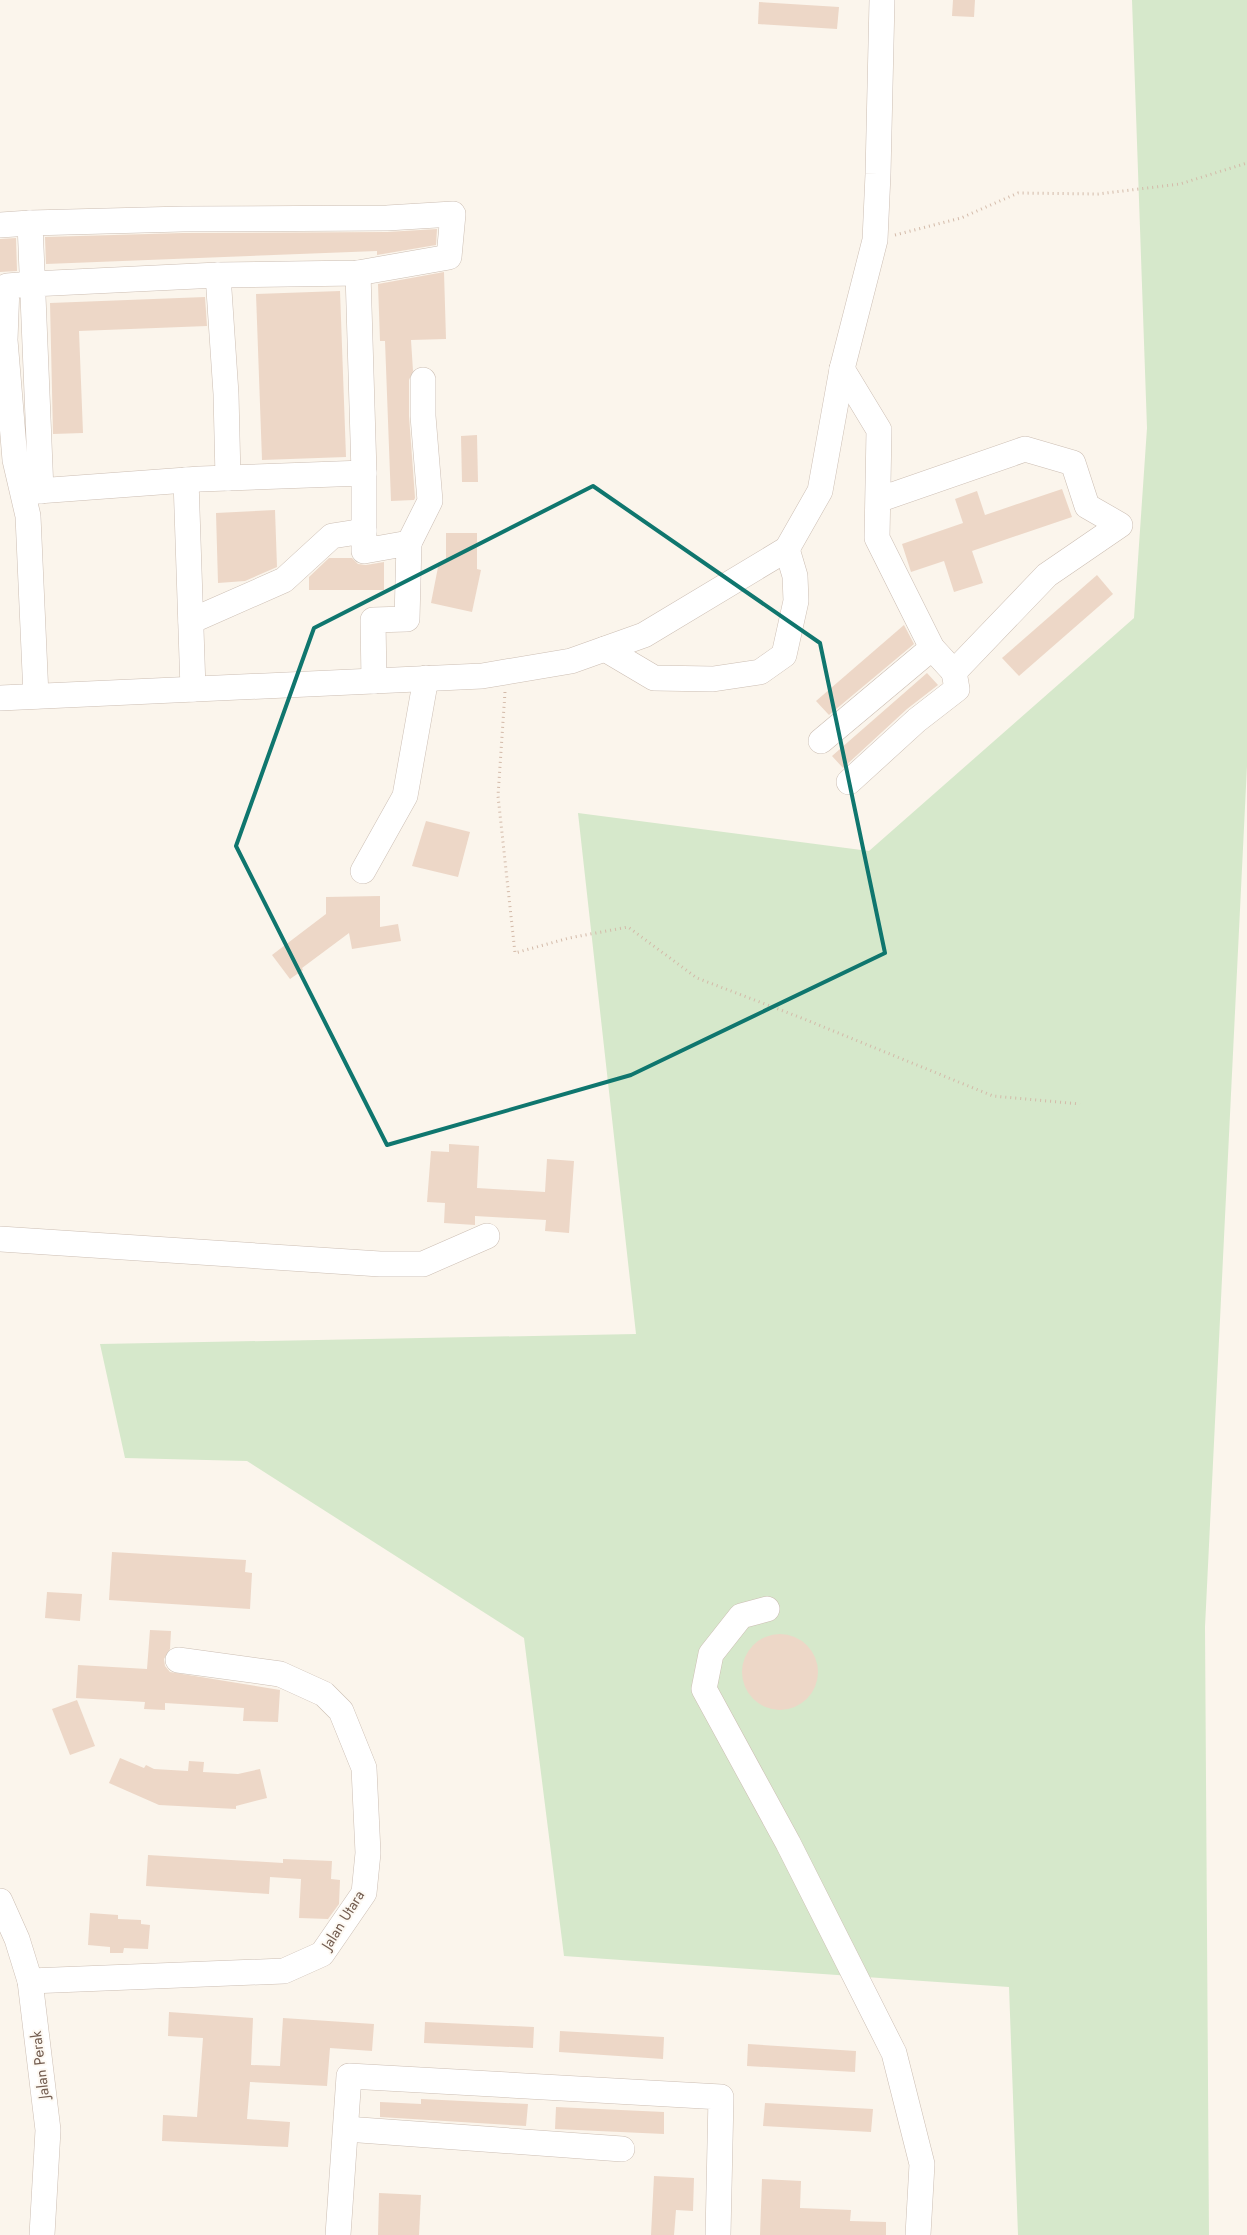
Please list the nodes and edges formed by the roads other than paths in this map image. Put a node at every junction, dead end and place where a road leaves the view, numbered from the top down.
1 (882, 0) edge
2 (30, 223) junction
3 (0, 225) edge
4 (358, 273) junction
5 (218, 275) junction
6 (32, 284) junction
7 (842, 369) junction
8 (423, 380) dead end
9 (364, 473) junction
10 (228, 478) junction
11 (186, 480) junction
12 (31, 492) junction
13 (878, 500) junction
14 (364, 531) junction
15 (409, 543) junction
16 (787, 548) junction
17 (191, 621) junction
18 (932, 648) junction
19 (605, 649) junction
20 (954, 672) junction
21 (426, 678) junction
22 (374, 681) junction
23 (194, 689) junction
24 (36, 696) junction
25 (0, 698) edge
26 (821, 741) dead end
27 (849, 782) dead end
28 (363, 871) dead end
29 (487, 1236) dead end
30 (0, 1239) edge
31 (766, 1609) dead end
32 (178, 1660) dead end
33 (0, 1901) edge
34 (8, 1939) edge
35 (30, 1981) junction
36 (346, 2129) junction
37 (622, 2149) dead end
38 (42, 2235) edge
39 (338, 2235) edge
40 (718, 2235) edge
41 (918, 2235) edge

1 - 7 street
2 - 3 street
2 - 4 street
2 - 6 street
4 - 5 street
4 - 9 street
5 - 6 street
5 - 10 street
6 - 12 street
6 - 12 street
7 - 13 street
7 - 16 street
8 - 15 street
9 - 10 street
9 - 14 street
10 - 11 street
11 - 12 street
11 - 17 street
12 - 24 street
13 - 18 street
13 - 20 street
14 - 15 street
14 - 17 street
15 - 22 street
16 - 19 street
16 - 19 street
17 - 23 street
18 - 20 street
18 - 26 street
19 - 21 street
20 - 27 street
21 - 22 street
21 - 28 street
22 - 23 street
23 - 24 street
24 - 25 street
29 - 30 street
31 - 41 street
32 - 35 street, Jalan Utara
33 - 34 street, Jalan Perak
34 - 35 street, Jalan Perak
35 - 38 street, Jalan Perak
36 - 37 street
36 - 39 street
36 - 40 street

